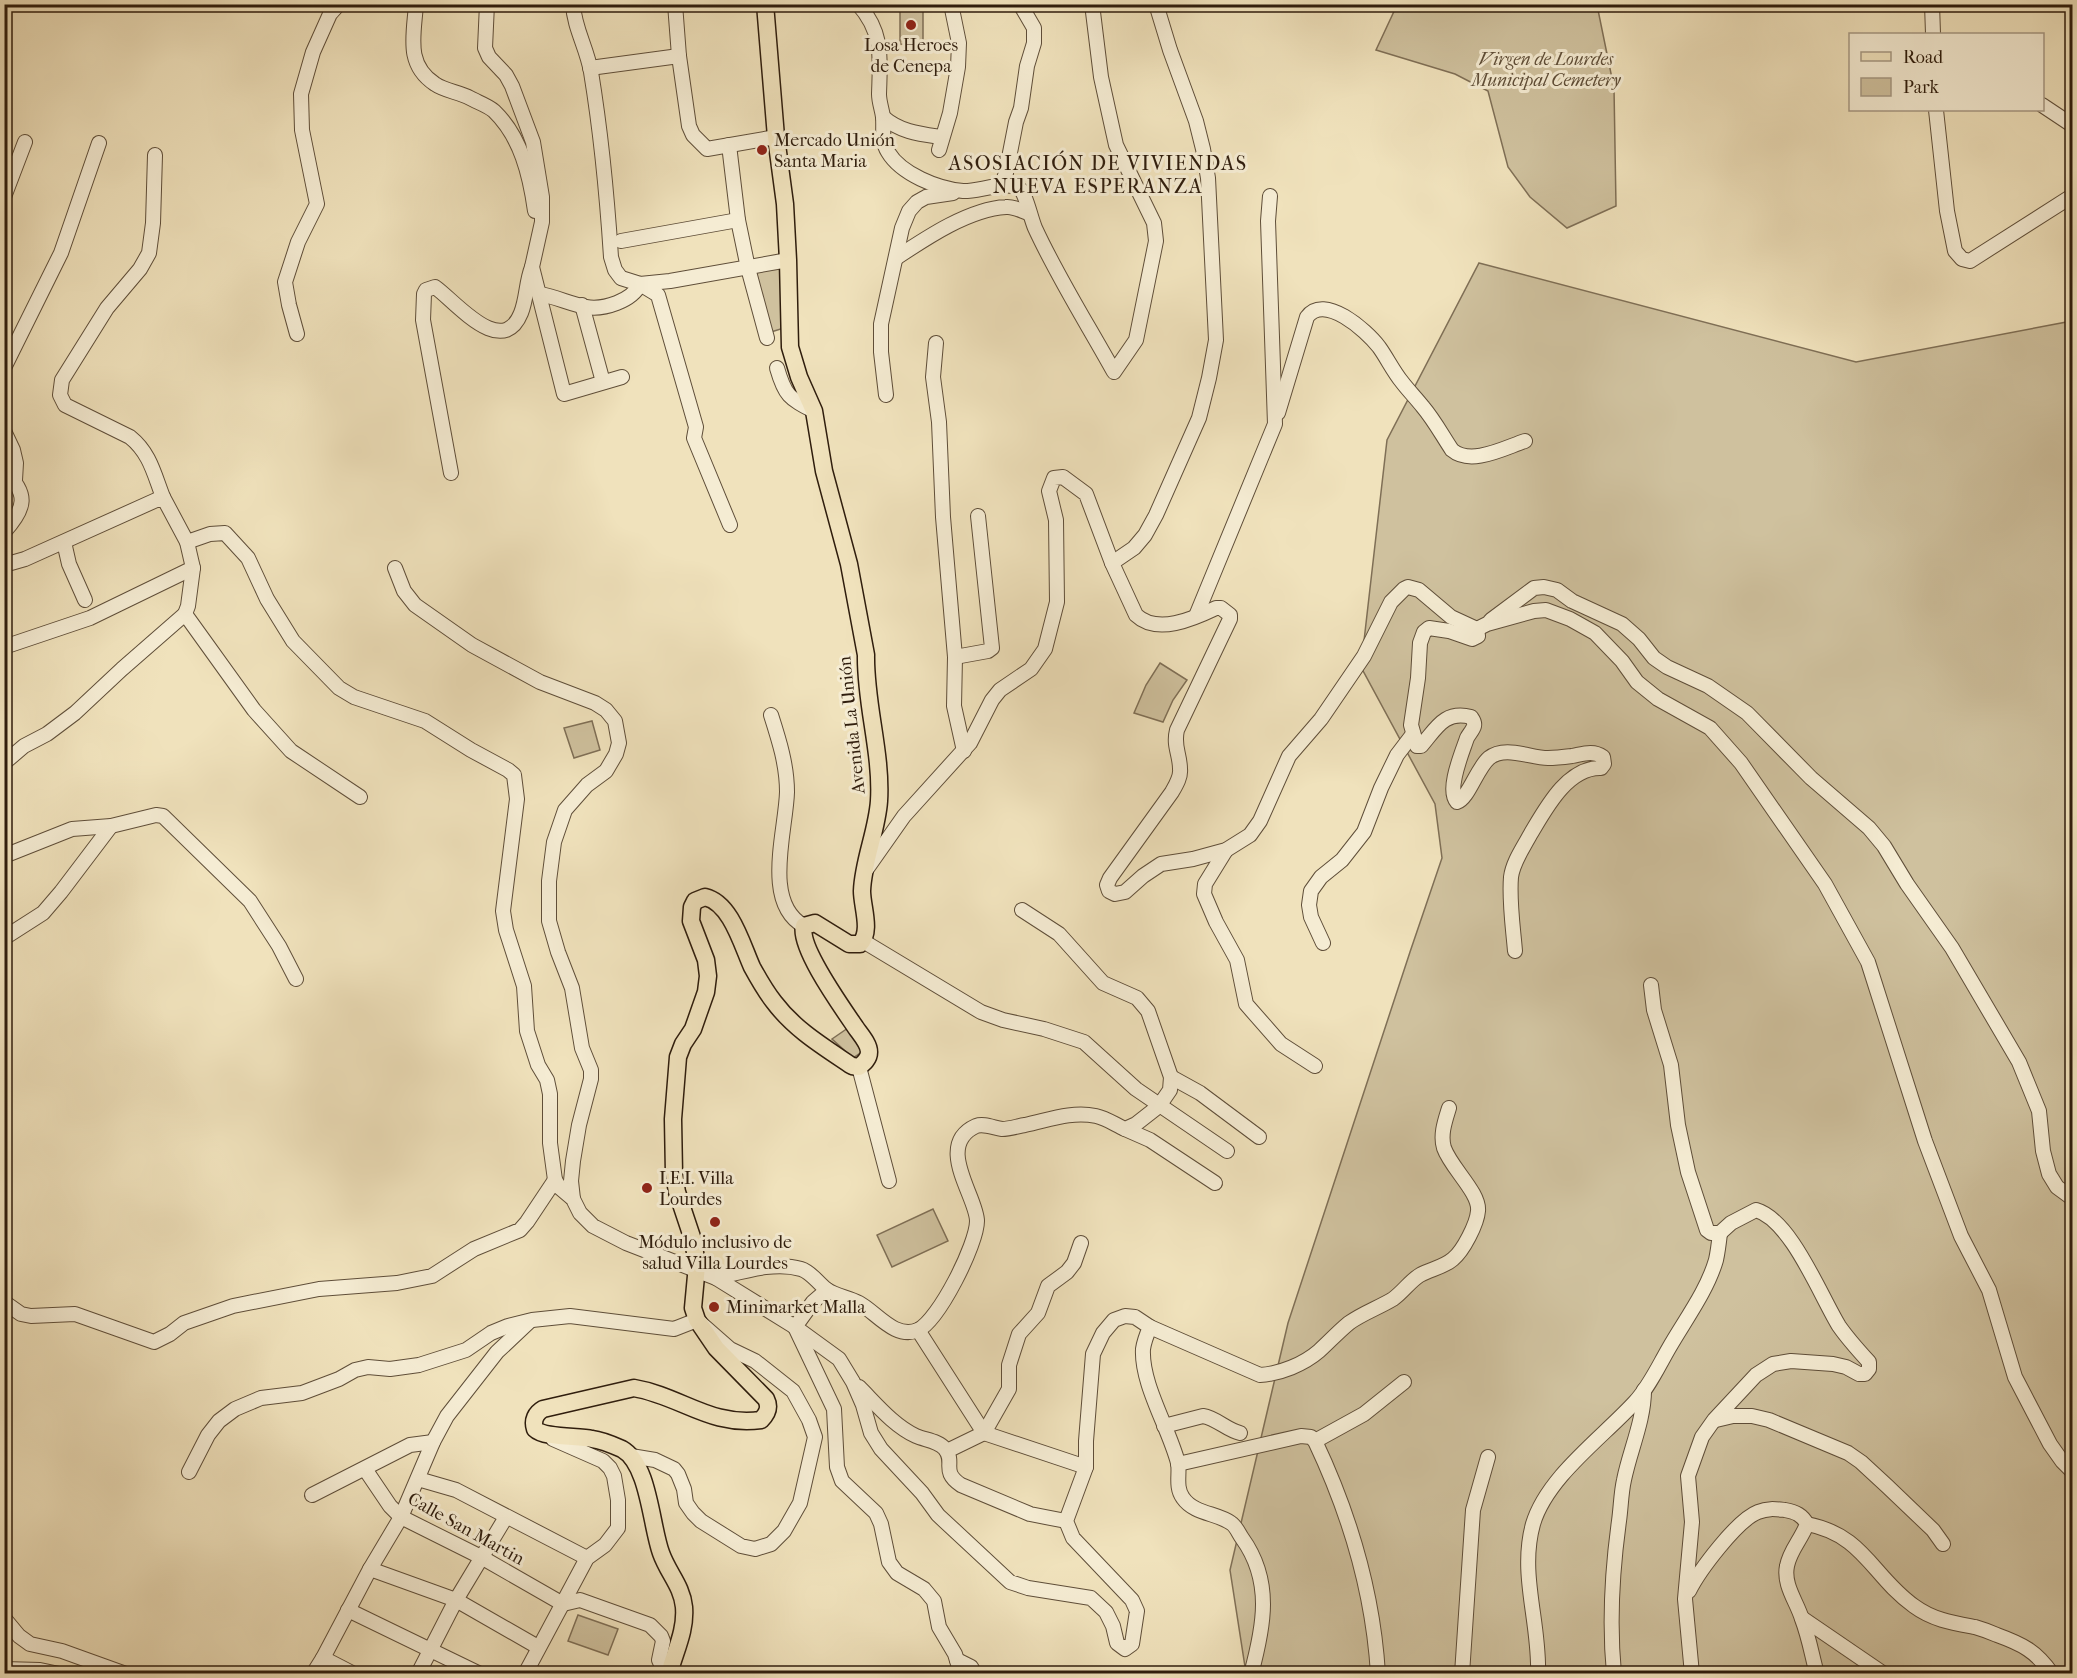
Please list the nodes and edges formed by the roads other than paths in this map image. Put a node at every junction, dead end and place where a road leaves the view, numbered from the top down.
1 (339, 4) edge
2 (416, 4) edge
3 (487, 4) edge
4 (573, 4) edge
5 (675, 4) edge
6 (858, 4) edge
7 (951, 4) edge
8 (1020, 4) edge
9 (1092, 4) edge
10 (1156, 4) edge
11 (1932, 4) edge
12 (769, 7) edge
13 (1933, 33) edge
14 (679, 56) junction
15 (590, 68) junction
16 (2044, 106) edge
17 (1936, 111) edge
18 (883, 117) junction
19 (2073, 125) edge
20 (776, 137) junction
21 (25, 142) dead end
22 (99, 143) dead end
23 (729, 145) junction
24 (155, 155) dead end
25 (993, 187) junction
26 (964, 191) junction
27 (2073, 195) edge
28 (1270, 196) dead end
29 (4, 197) edge
30 (1028, 213) junction
31 (738, 220) junction
32 (539, 237) junction
33 (621, 241) dead end
34 (896, 258) junction
35 (788, 260) junction
36 (532, 267) junction
37 (748, 268) junction
38 (640, 284) junction
39 (540, 294) junction
40 (582, 305) junction
41 (297, 334) dead end
42 (767, 338) dead end
43 (936, 343) dead end
44 (4, 368) edge
45 (777, 368) dead end
46 (622, 377) dead end
47 (603, 382) junction
48 (886, 395) dead end
49 (814, 411) junction
50 (1275, 424) junction
51 (4, 431) edge
52 (1525, 441) dead end
53 (4, 470) edge
54 (451, 473) dead end
55 (15, 480) junction
56 (164, 497) junction
57 (978, 516) dead end
58 (730, 525) dead end
59 (4, 532) edge
60 (64, 542) junction
61 (187, 542) junction
62 (1112, 563) junction
63 (4, 565) edge
64 (194, 568) junction
65 (395, 568) dead end
66 (85, 600) dead end
67 (185, 614) junction
68 (1196, 616) junction
69 (1482, 626) junction
70 (4, 647) edge
71 (955, 657) junction
72 (771, 715) dead end
73 (1413, 734) junction
74 (964, 751) junction
75 (4, 763) edge
76 (360, 797) dead end
77 (111, 826) junction
78 (1226, 850) junction
79 (4, 856) edge
80 (866, 870) junction
81 (1022, 910) dead end
82 (804, 926) junction
83 (4, 938) edge
84 (863, 941) junction
85 (1323, 943) dead end
86 (1515, 951) dead end
87 (296, 979) dead end
88 (1651, 985) dead end
89 (1315, 1066) dead end
90 (859, 1067) junction
91 (1171, 1077) junction
92 (1159, 1106) junction
93 (1449, 1108) dead end
94 (1125, 1129) junction
95 (1259, 1137) dead end
96 (1227, 1151) dead end
97 (555, 1180) junction
98 (889, 1181) dead end
99 (1215, 1183) dead end
100 (2073, 1198) edge
101 (573, 1199) junction
102 (1720, 1233) junction
103 (1081, 1243) dead end
104 (697, 1271) junction
105 (716, 1278) junction
106 (827, 1290) junction
107 (4, 1302) edge
108 (532, 1320) junction
109 (697, 1320) junction
110 (795, 1327) junction
111 (1150, 1327) junction
112 (918, 1330) junction
113 (853, 1382) junction
114 (1404, 1382) dead end
115 (1644, 1390) junction
116 (1714, 1420) junction
117 (1164, 1426) junction
118 (984, 1433) junction
119 (1240, 1433) dead end
120 (543, 1435) junction
121 (1315, 1441) junction
122 (433, 1442) junction
123 (947, 1451) junction
124 (631, 1456) junction
125 (1488, 1457) dead end
126 (1178, 1464) junction
127 (1086, 1467) junction
128 (365, 1469) junction
129 (2073, 1471) edge
130 (189, 1472) dead end
131 (418, 1479) junction
132 (312, 1495) dead end
133 (401, 1517) junction
134 (507, 1517) junction
135 (1066, 1521) junction
136 (1807, 1524) junction
137 (1944, 1544) dead end
138 (481, 1557) junction
139 (587, 1558) junction
140 (370, 1569) junction
141 (1685, 1599) junction
142 (456, 1600) junction
143 (563, 1604) junction
144 (348, 1610) junction
145 (4, 1618) edge
146 (1802, 1618) junction
147 (538, 1647) junction
148 (431, 1650) junction
149 (323, 1658) junction
150 (959, 1667) edge
151 (4, 1669) edge
152 (58, 1674) edge
153 (126, 1674) edge
154 (313, 1674) edge
155 (354, 1674) edge
156 (418, 1674) edge
157 (480, 1674) edge
158 (525, 1674) edge
159 (669, 1674) edge
160 (975, 1674) edge
161 (1251, 1674) edge
162 (1378, 1674) edge
163 (1462, 1674) edge
164 (1538, 1674) edge
165 (1614, 1674) edge
166 (1692, 1674) edge
167 (1817, 1674) edge
168 (1884, 1674) edge
169 (2052, 1674) edge

1 - 41 street
2 - 32 street
3 - 32 street
4 - 15 street
5 - 14 street
6 - 18 street
7 - 18 street
8 - 25 street
9 - 30 street
10 - 62 street
11 - 13 street
12 - 20 main road, Avenida La Unión
14 - 15 street
14 - 23 street
15 - 38 street
16 - 19 street
17 - 27 street
18 - 26 street
20 - 23 street
20 - 35 main road, Avenida La Unión
21 - 29 street
22 - 44 street
23 - 31 street
24 - 56 street
25 - 26 street
25 - 30 street
26 - 34 street
28 - 50 street
30 - 34 street
31 - 33 street
31 - 37 street
32 - 36 street
34 - 48 street
35 - 37 street
35 - 49 main road, Avenida La Unión
36 - 39 street
36 - 54 street
37 - 38 street
37 - 42 street
38 - 40 street
38 - 58 street
39 - 40 street
39 - 47 street
40 - 47 street
43 - 71 street
45 - 49 street
46 - 47 street
49 - 80 main road, Avenida La Unión
50 - 52 street
50 - 68 street
51 - 55 street
53 - 55 street
55 - 59 street
56 - 60 street
56 - 61 street
57 - 71 street
60 - 63 street
60 - 66 street
61 - 64 street
61 - 97 street
62 - 68 street
62 - 74 street
64 - 67 street
64 - 70 street
65 - 101 street
67 - 75 street
67 - 76 street
68 - 78 street
69 - 73 street
69 - 78 street
69 - 100 street
69 - 129 street
71 - 74 street
72 - 82 street
73 - 85 street
73 - 86 street
74 - 80 street
77 - 79 street
77 - 83 street
77 - 87 street
78 - 89 street
80 - 84 main road, Avenida La Unión
81 - 91 street
82 - 84 main road
82 - 90 main road
84 - 92 street
88 - 102 street
90 - 98 street
90 - 104 main road
91 - 92 street
91 - 95 street
92 - 94 street
92 - 96 street
93 - 111 street
94 - 99 street
94 - 112 street
97 - 101 street
97 - 107 street
101 - 104 street
102 - 115 street
102 - 116 street
103 - 118 street
104 - 105 street
104 - 109 main road
105 - 106 street
105 - 110 street
106 - 110 street
106 - 112 street
108 - 109 street
108 - 122 street
108 - 130 street
109 - 120 main road
109 - 124 street
110 - 113 street
110 - 150 street
111 - 117 street
111 - 127 street
112 - 118 street
113 - 123 street
113 - 135 street
114 - 121 street
115 - 164 street
115 - 165 street
116 - 137 street
116 - 141 street
117 - 119 street
117 - 126 street
118 - 123 street
118 - 127 street
120 - 124 main road
120 - 139 street
121 - 126 street
121 - 162 street
122 - 128 street
122 - 131 street
123 - 135 street
124 - 159 main road
125 - 163 street
126 - 161 street
127 - 135 street
128 - 132 street
128 - 133 street, Calle San Martin
131 - 133 street
131 - 134 street
133 - 138 street, Calle San Martin
133 - 140 street
134 - 138 street
134 - 139 street
136 - 141 street
136 - 146 street
136 - 169 street
138 - 142 street
138 - 143 street, Calle San Martin
139 - 143 street
140 - 142 street
140 - 144 street
141 - 166 street
142 - 147 street
142 - 148 street
143 - 147 street
143 - 159 street
144 - 148 street
144 - 149 street
145 - 153 street
146 - 167 street
146 - 168 street
147 - 158 street
148 - 156 street
148 - 157 street
149 - 154 street
149 - 155 street
150 - 160 street
151 - 152 street

